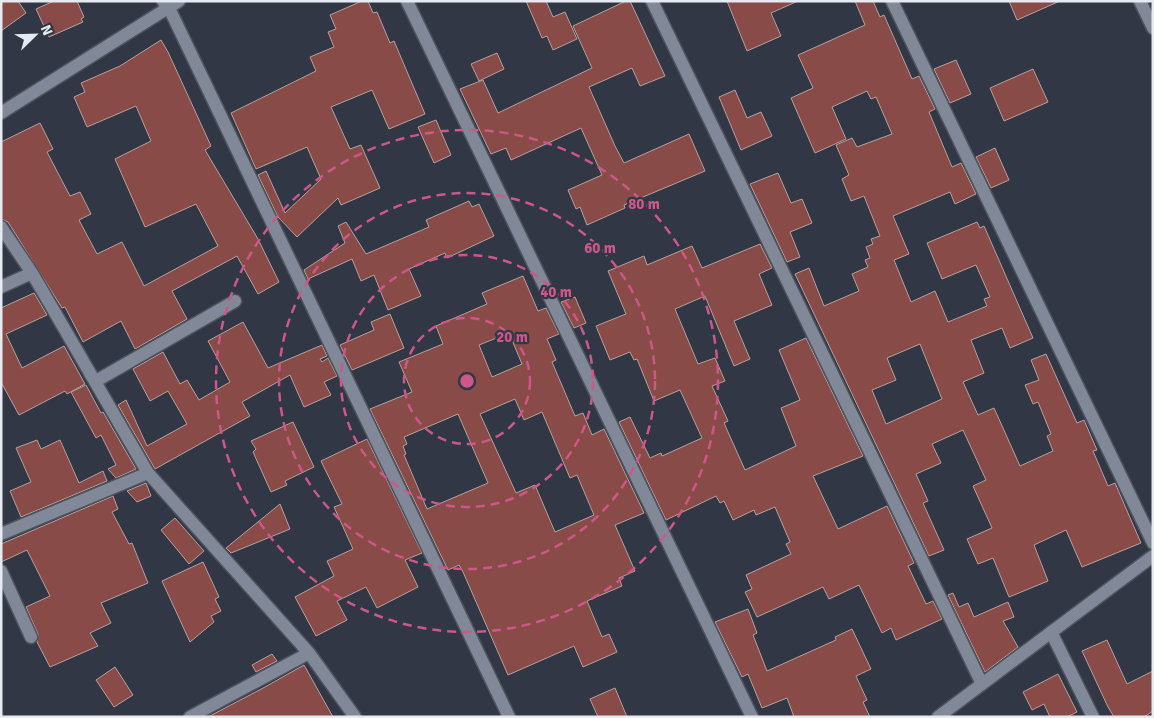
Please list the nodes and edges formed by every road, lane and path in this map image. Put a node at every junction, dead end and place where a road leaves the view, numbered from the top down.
1 (407, 1) edge
2 (652, 1) edge
3 (892, 1) edge
4 (1140, 1) edge
5 (170, 3) edge
6 (1153, 28) edge
7 (1, 114) edge
8 (1, 227) edge
9 (32, 273) junction
10 (1, 287) edge
11 (234, 301) dead end
12 (96, 381) junction
13 (148, 473) junction
14 (1, 534) edge
15 (1153, 543) edge
16 (1153, 556) edge
17 (1, 571) edge
18 (1052, 632) junction
19 (30, 637) dead end
20 (309, 653) junction
21 (982, 684) junction
22 (190, 717) edge
23 (355, 717) edge
24 (509, 717) edge
25 (752, 717) edge
26 (938, 717) edge
27 (1093, 717) edge

1 - 25 street
2 - 21 street
3 - 15 street
4 - 6 street
5 - 7 street
5 - 24 street
8 - 9 street
9 - 10 street
9 - 12 street
11 - 12 street
12 - 13 street
13 - 14 street
13 - 20 street
16 - 18 street
17 - 19 street
18 - 21 street
18 - 27 street
20 - 22 street
20 - 23 street
21 - 26 street

